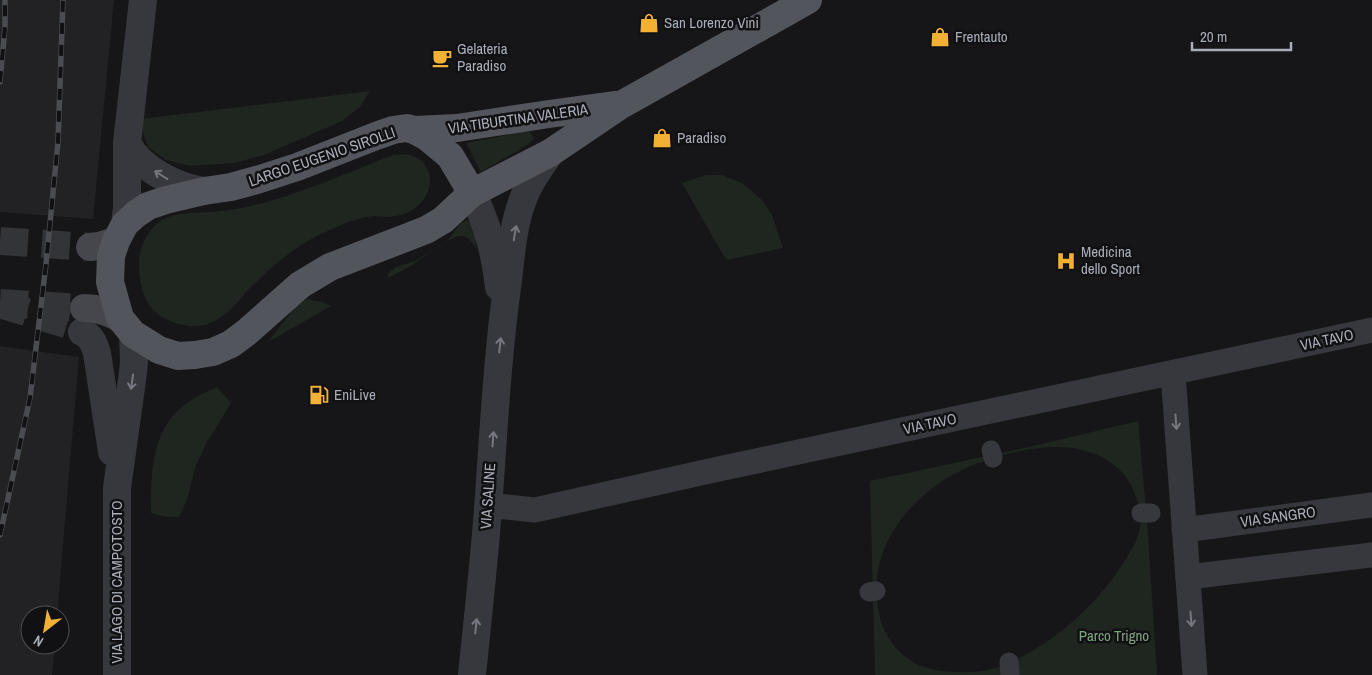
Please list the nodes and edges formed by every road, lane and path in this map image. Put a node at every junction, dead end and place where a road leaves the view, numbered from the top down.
1 (142, 0) edge
2 (808, 0) edge
3 (621, 105) junction
4 (414, 130) junction
5 (127, 144) junction
6 (550, 153) junction
7 (204, 191) junction
8 (472, 193) junction
9 (121, 232) junction
10 (90, 247) tunnel mouth
11 (503, 316) junction
12 (83, 320) joint
13 (126, 326) junction
14 (1372, 330) edge
15 (1173, 373) junction
16 (118, 488) junction
17 (488, 505) junction
18 (1372, 505) edge
19 (1184, 530) junction
20 (1372, 555) edge
21 (1188, 578) junction
22 (117, 675) edge
23 (472, 675) edge
24 (1195, 675) edge

1 - 5 street
2 - 3 main road, VIA TIBURTINA VALERIA
3 - 4 main road, VIA TIBURTINA VALERIA
3 - 6 main road, VIA TIBURTINA VALERIA
4 - 7 main road, LARGO EUGENIO SIROLLI
4 - 8 main road, LARGO EUGENIO SIROLLI
7 -> 5 street
5 - 9 street
6 - 8 main road, VIA TIBURTINA VALERIA
11 -> 6 street, VIA SALINE
7 - 9 main road, LARGO EUGENIO SIROLLI
8 - 11 street, VIA SALINE
8 - 13 main road
9 - 10 main road
9 - 13 main road
17 -> 11 street, VIA SALINE
12 - 13 main road
12 - 16 street, VIA LAGO DI CAMPOTOSTO
13 -> 16 street, VIA LAGO DI CAMPOTOSTO
14 - 15 street, VIA TAVO
15 - 17 street, VIA TAVO
15 -> 19 street
16 - 22 street, VIA LAGO DI CAMPOTOSTO
23 -> 17 street, VIA SALINE
18 - 19 street, VIA SANGRO
19 - 21 street
20 - 21 street
21 -> 24 street

